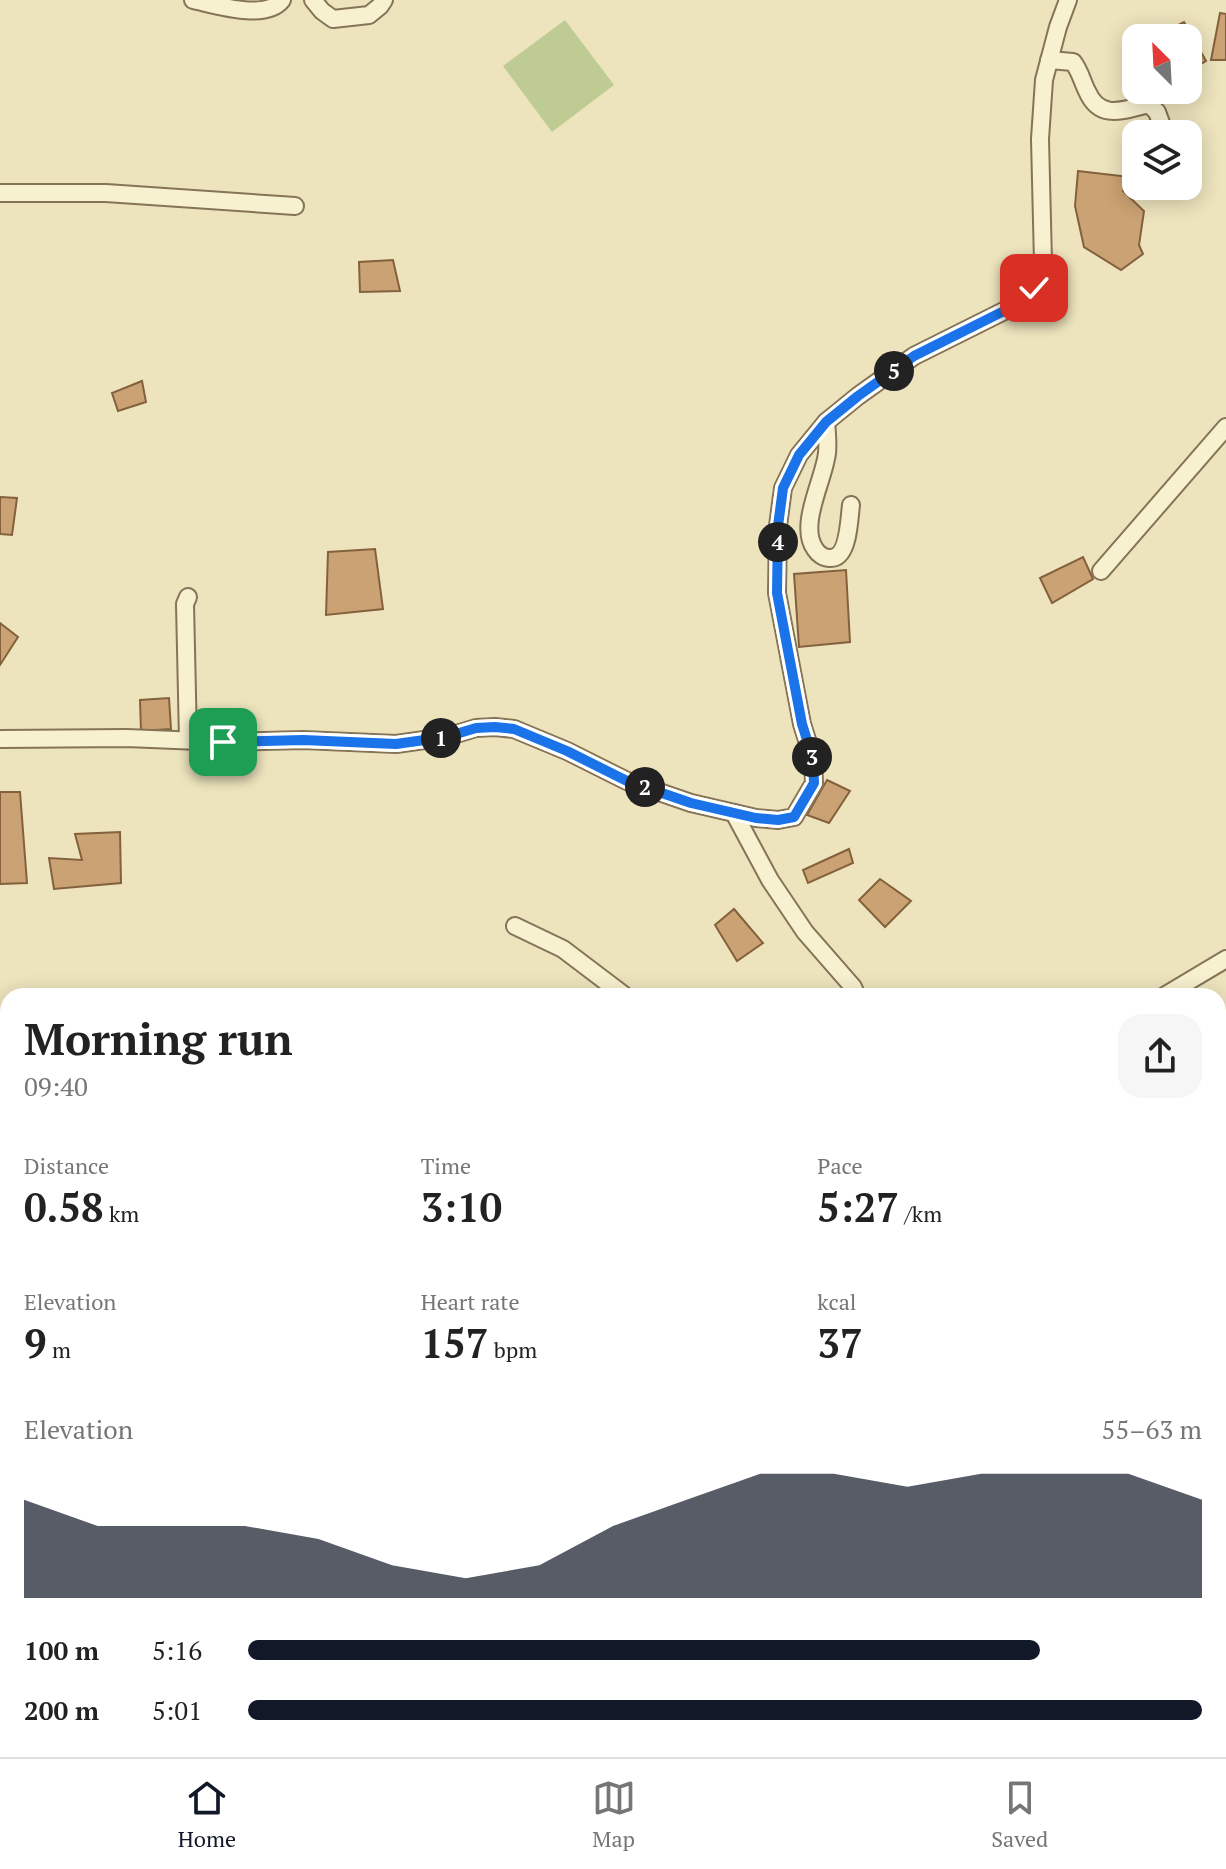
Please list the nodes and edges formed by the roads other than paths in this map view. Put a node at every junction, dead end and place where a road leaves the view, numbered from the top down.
1 (193, 0) edge
2 (282, 0) edge
3 (313, 0) edge
4 (384, 0) edge
5 (1068, 0) edge
6 (1049, 60) junction
7 (1160, 120) edge
8 (0, 193) edge
9 (295, 206) dead end
10 (826, 422) junction
11 (1226, 427) edge
12 (851, 505) dead end
13 (1101, 571) dead end
14 (188, 597) dead end
15 (0, 739) edge
16 (188, 740) junction
17 (734, 813) junction
18 (515, 926) dead end
19 (1226, 959) edge
20 (614, 988) edge
21 (853, 988) edge
22 (1177, 988) edge

1 - 2 street
3 - 4 street
5 - 6 street
6 - 7 street
6 - 10 street
8 - 9 street
10 - 12 street
10 - 17 street
11 - 13 street
14 - 16 street
15 - 16 street
16 - 17 street
17 - 21 street
18 - 20 street
19 - 22 street

